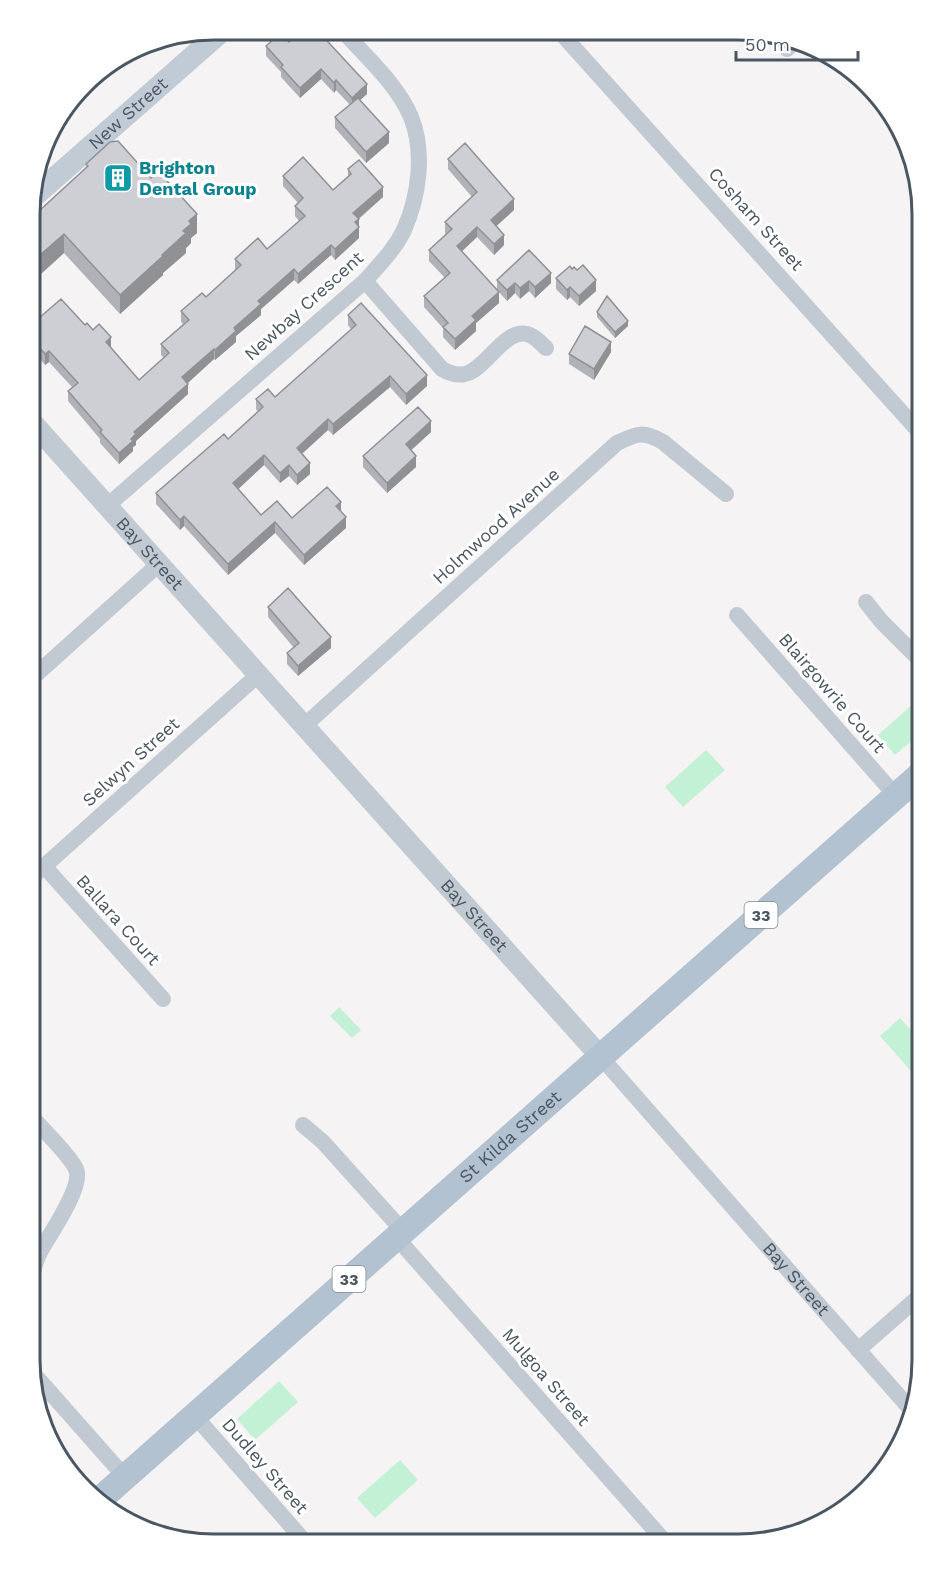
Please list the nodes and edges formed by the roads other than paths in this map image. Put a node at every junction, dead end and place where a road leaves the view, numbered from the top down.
1 (210, 41) edge
2 (352, 41) edge
3 (569, 41) edge
4 (43, 189) edge
5 (365, 281) junction
6 (546, 348) dead end
7 (912, 424) edge
8 (40, 431) edge
9 (726, 494) dead end
10 (107, 506) junction
11 (159, 564) junction
12 (866, 602) dead end
13 (737, 615) dead end
14 (912, 652) edge
15 (40, 671) edge
16 (258, 675) junction
17 (304, 726) junction
18 (912, 783) edge
19 (897, 796) junction
20 (44, 866) junction
21 (40, 870) edge
22 (163, 999) dead end
23 (600, 1056) junction
24 (303, 1125) dead end
25 (40, 1127) edge
26 (399, 1234) junction
27 (40, 1250) edge
28 (911, 1304) edge
29 (858, 1350) junction
30 (43, 1384) edge
31 (905, 1403) edge
32 (195, 1416) junction
33 (125, 1477) junction
34 (105, 1495) edge
35 (298, 1534) edge
36 (658, 1534) edge

1 - 4 main road, New Street
2 - 5 street, Newbay Crescent
3 - 7 street, Cosham Street
5 - 6 street
5 - 10 street, Newbay Crescent
8 - 10 street, Bay Street
9 - 17 street, Holmwood Avenue
10 - 11 street, Bay Street
11 - 15 street
11 - 16 street, Bay Street
12 - 14 street
13 - 19 street, Blairgowrie Court
16 - 17 street, Bay Street
16 - 20 street, Selwyn Street
17 - 23 street, Bay Street
18 - 19 main road, St Kilda Street / 33
19 - 23 main road, St Kilda Street / 33
20 - 21 street, Selwyn Street
20 - 22 street, Ballara Court
23 - 26 main road, St Kilda Street / 33
23 - 29 street, Bay Street
24 - 26 street, Mulgoa Street
25 - 27 street
26 - 32 main road, St Kilda Street / 33
26 - 36 street, Mulgoa Street
28 - 29 street
29 - 31 street, Bay Street
30 - 33 street
32 - 33 main road, St Kilda Street / 33
32 - 35 street, Dudley Street
33 - 34 main road, St Kilda Street / 33

